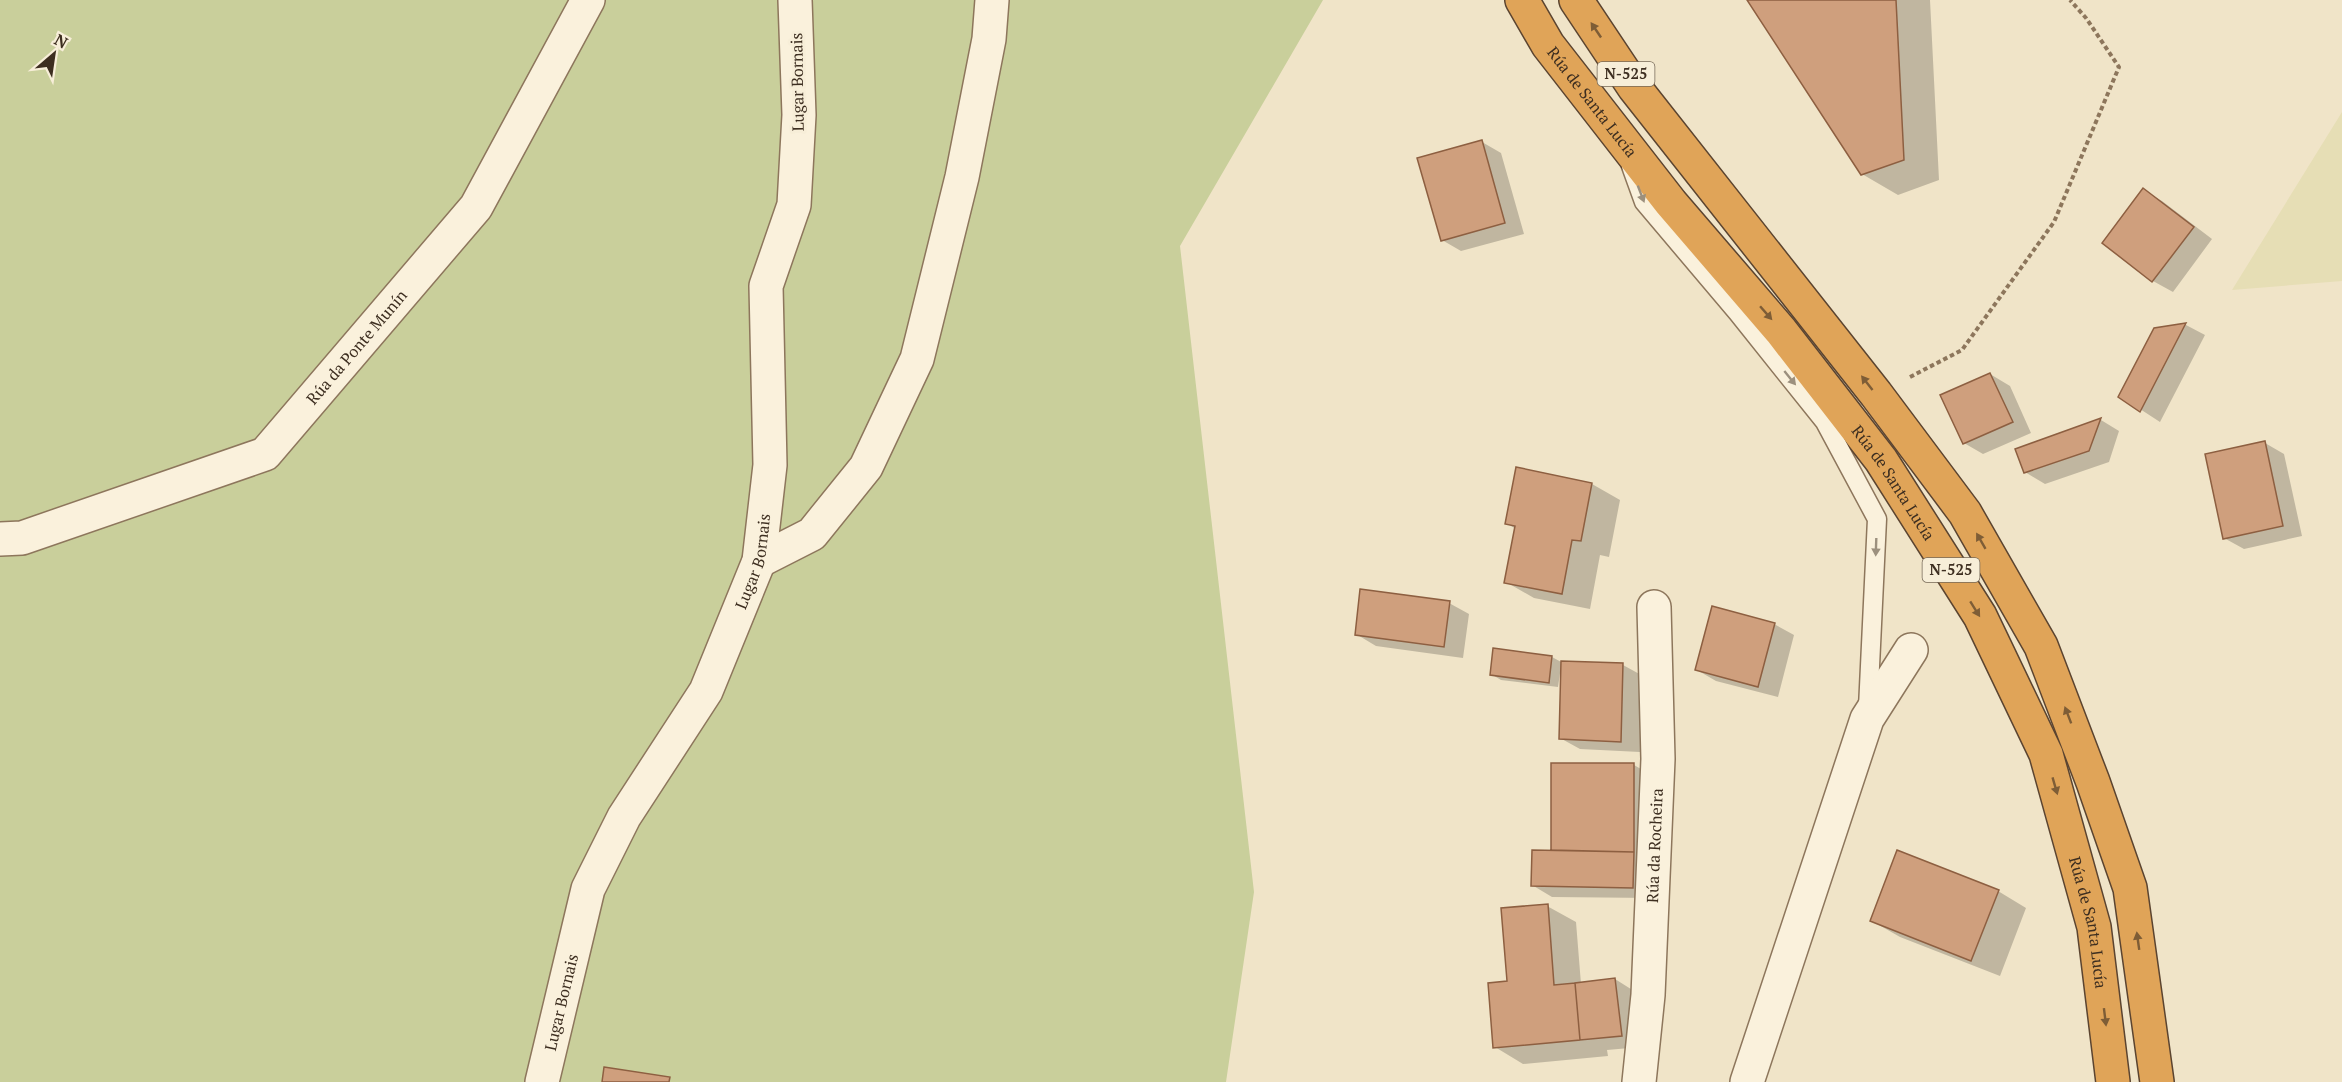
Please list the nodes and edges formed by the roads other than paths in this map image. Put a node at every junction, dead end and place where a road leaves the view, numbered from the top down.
1 (588, 0) edge
2 (795, 0) edge
3 (992, 0) edge
4 (1522, 0) edge
5 (1576, 0) edge
6 (1622, 139) junction
7 (0, 539) edge
8 (759, 561) junction
9 (1654, 608) dead end
10 (1911, 650) dead end
11 (1867, 719) junction
12 (542, 1082) edge
13 (1639, 1082) edge
14 (1747, 1082) edge
15 (2113, 1082) edge
16 (2157, 1082) edge

1 - 7 street, Rúa da Ponte Munín
2 - 8 street, Lugar Bornais
3 - 8 street
4 - 6 highway, Rúa de Santa Lucía / N-525
16 -> 5 highway, N-525
6 -> 11 lane
6 -> 15 highway, Rúa de Santa Lucía / N-525
8 - 12 street, Lugar Bornais
9 - 13 street, Rúa da Rocheira
10 - 11 street
11 - 14 street

